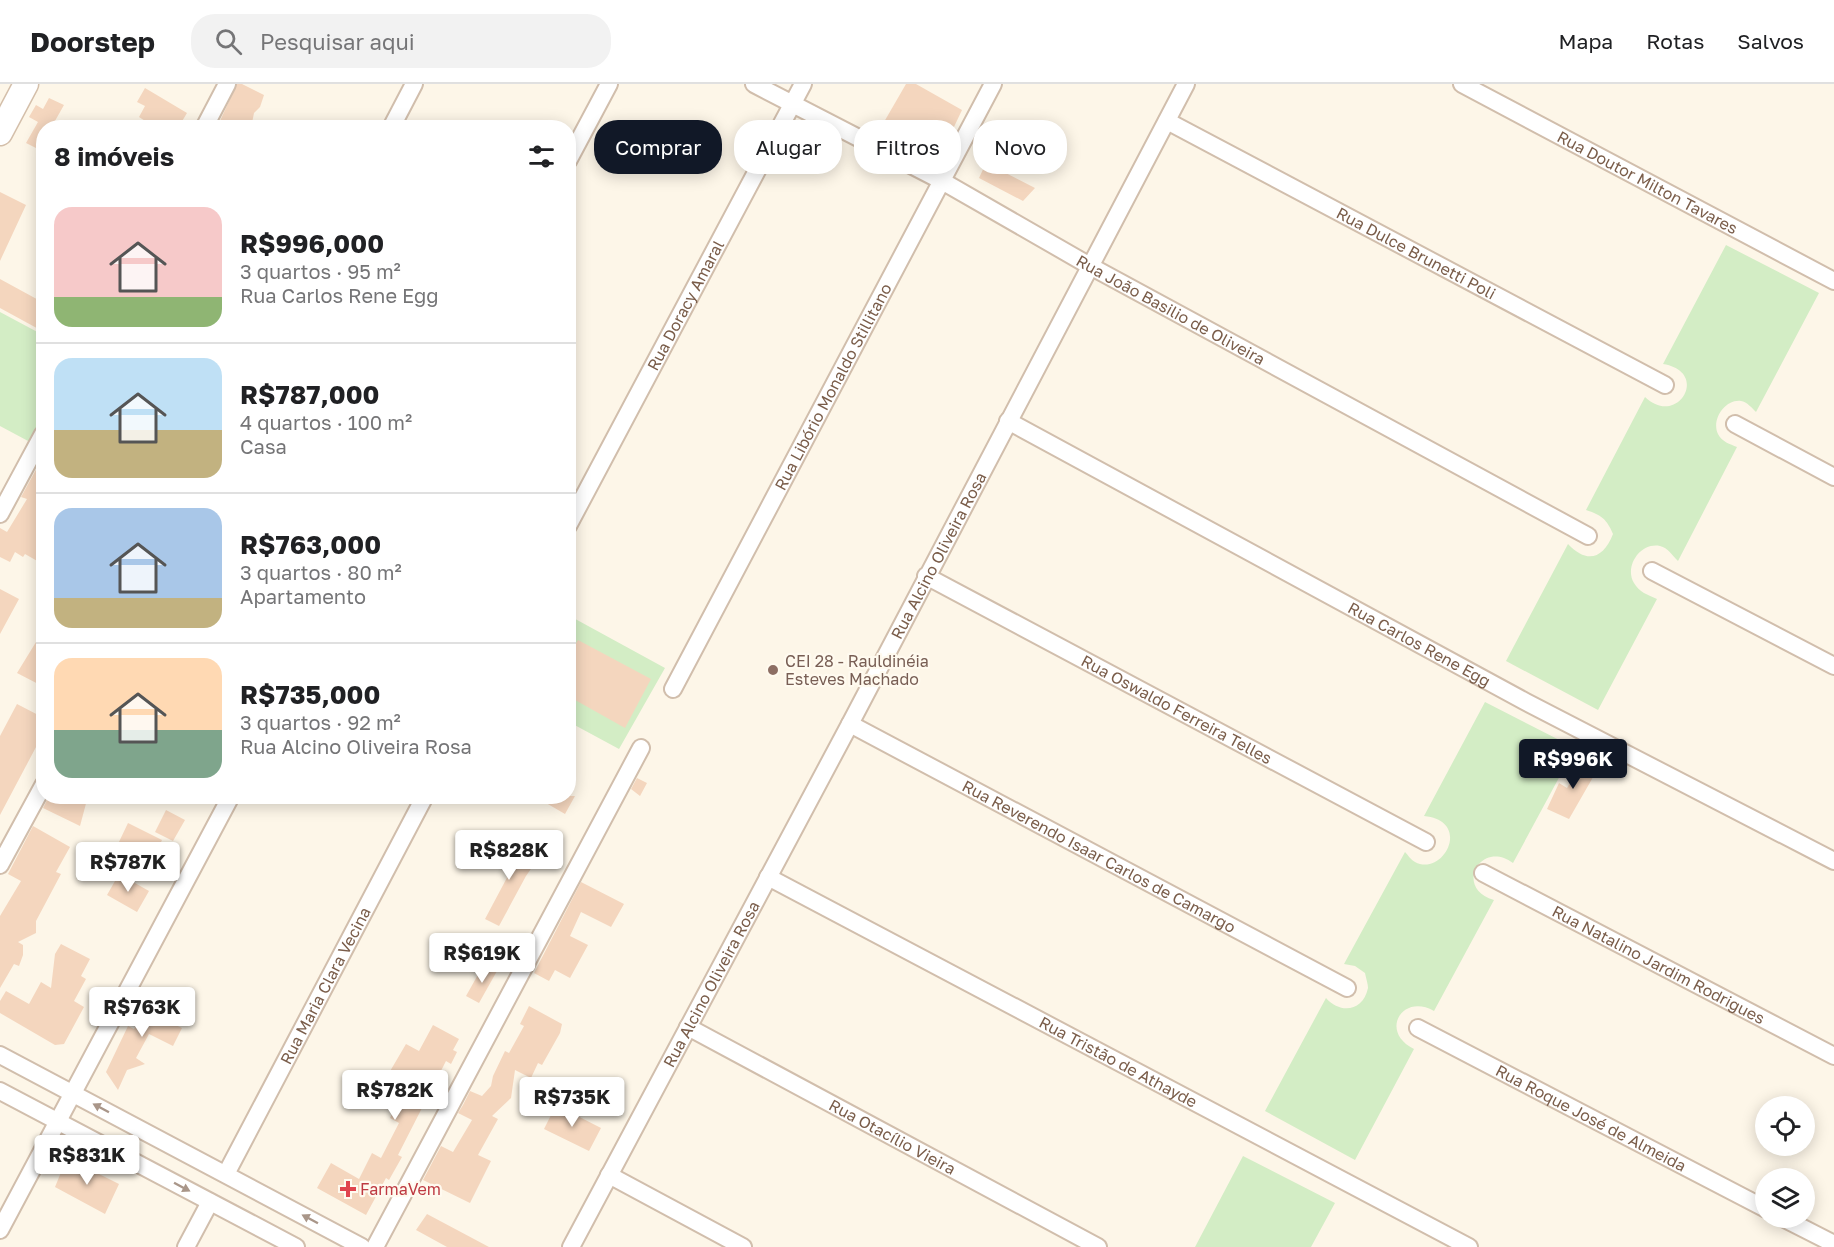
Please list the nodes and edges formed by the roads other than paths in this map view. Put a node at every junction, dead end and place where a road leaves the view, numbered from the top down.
1 (26, 84) edge
2 (227, 84) edge
3 (414, 84) edge
4 (609, 84) edge
5 (754, 84) edge
6 (803, 84) edge
7 (993, 84) edge
8 (1186, 84) edge
9 (1462, 84) edge
10 (792, 104) junction
11 (208, 120) edge
12 (395, 120) edge
13 (1167, 121) junction
14 (0, 133) edge
15 (576, 146) edge
16 (942, 181) junction
17 (1090, 266) junction
18 (1834, 281) edge
19 (1665, 385) dead end
20 (1008, 421) junction
21 (1735, 424) dead end
22 (36, 447) edge
23 (1834, 477) edge
24 (576, 511) edge
25 (0, 514) edge
26 (1588, 536) dead end
27 (1652, 571) dead end
28 (926, 576) junction
29 (1834, 666) edge
30 (673, 689) dead end
31 (850, 724) junction
32 (641, 748) dead end
33 (36, 799) edge
34 (227, 804) edge
35 (421, 804) edge
36 (1426, 842) dead end
37 (1834, 861) edge
38 (0, 865) edge
39 (1483, 873) dead end
40 (768, 877) junction
41 (1347, 988) dead end
42 (688, 1027) junction
43 (1418, 1028) dead end
44 (0, 1055) edge
45 (1834, 1056) edge
46 (0, 1091) edge
47 (73, 1093) junction
48 (58, 1121) junction
49 (226, 1174) junction
50 (609, 1175) junction
51 (210, 1202) junction
52 (1755, 1203) edge
53 (1802, 1228) edge
54 (0, 1230) edge
55 (1834, 1245) edge
56 (186, 1247) edge
57 (296, 1247) edge
58 (362, 1247) edge
59 (375, 1247) edge
60 (571, 1247) edge
61 (743, 1247) edge
62 (1098, 1247) edge
63 (1469, 1247) edge

1 - 14 main road
2 - 11 street
3 - 12 street
4 - 15 street
5 - 10 street, Rua João Basilio de Oliveira
6 - 10 street, Rua Doracy Amaral
7 - 16 street, Rua Libório Monaldo Stillitano
8 - 13 street, Rua Alcino Oliveira Rosa
9 - 18 street, Rua Doutor Milton Tavares
10 - 16 street, Rua João Basilio de Oliveira
10 - 24 street, Rua Doracy Amaral
13 - 17 street, Rua Alcino Oliveira Rosa
13 - 19 street, Rua Dulce Brunetti Poli
16 - 17 street, Rua João Basilio de Oliveira
16 - 30 street, Rua Libório Monaldo Stillitano
17 - 20 street, Rua Alcino Oliveira Rosa
17 - 26 street, Rua João Basilio de Oliveira
20 - 28 street, Rua Alcino Oliveira Rosa
20 - 37 street, Rua Carlos Rene Egg
21 - 23 street
22 - 25 street
27 - 29 street
28 - 31 street, Rua Alcino Oliveira Rosa
28 - 36 street, Rua Oswaldo Ferreira Telles
31 - 40 street, Rua Alcino Oliveira Rosa
31 - 41 street, Rua Reverendo Isaar Carlos de Camargo
32 - 59 street
33 - 38 street
34 - 47 street
35 - 49 street, Rua Maria Clara Vecina
39 - 45 street, Rua Natalino Jardim Rodrigues
40 - 42 street, Rua Alcino Oliveira Rosa
40 - 63 street, Rua Tristão de Athayde
42 - 50 street, Rua Alcino Oliveira Rosa
42 - 62 street, Rua Otacílio Vieira
43 - 52 street, Rua Roque José de Almeida
44 - 47 street
46 - 48 street
47 - 48 street
49 -> 47 street
48 -> 51 street
48 - 54 street
58 -> 49 street
50 - 60 street, Rua Alcino Oliveira Rosa
50 - 61 street
51 - 56 street
51 - 57 street
53 - 55 street

